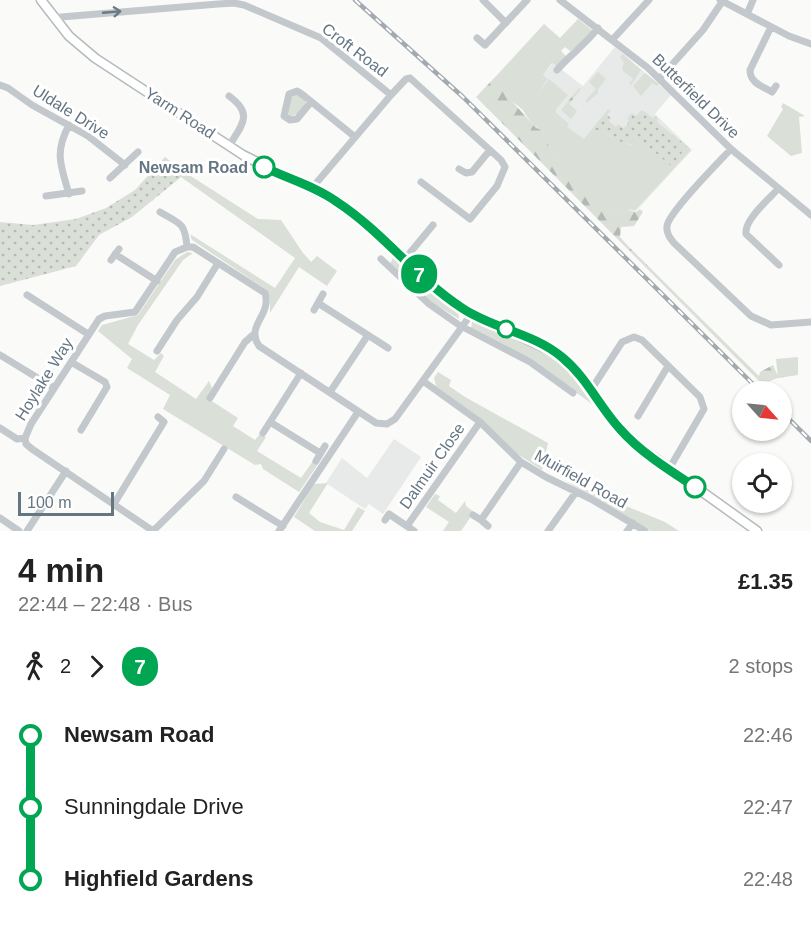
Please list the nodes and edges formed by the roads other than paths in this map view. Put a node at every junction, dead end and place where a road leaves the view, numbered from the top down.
1 (41, 0) edge
2 (483, 0) edge
3 (527, 0) edge
4 (560, 0) edge
5 (649, 0) edge
6 (753, 0) edge
7 (721, 1) edge
8 (212, 2) edge
9 (170, 4) edge
10 (747, 14) junction
11 (55, 20) junction
12 (506, 23) junction
13 (771, 27) junction
14 (598, 28) junction
15 (477, 38) dead end
16 (613, 39) junction
17 (811, 44) edge
18 (557, 70) dead end
19 (660, 78) junction
20 (0, 85) edge
21 (776, 86) dead end
22 (391, 95) junction
23 (229, 96) dead end
24 (311, 102) junction
25 (69, 125) junction
26 (355, 137) junction
27 (229, 146) junction
28 (731, 149) junction
29 (490, 150) junction
30 (138, 152) dead end
31 (125, 165) junction
32 (459, 169) dead end
33 (110, 178) dead end
34 (421, 182) dead end
35 (312, 188) junction
36 (778, 189) junction
37 (82, 191) dead end
38 (69, 194) junction
39 (46, 196) dead end
40 (161, 211) dead end
41 (810, 213) edge
42 (432, 225) dead end
43 (187, 247) junction
44 (115, 254) dead end
45 (385, 260) dead end
46 (404, 260) junction
47 (218, 262) junction
48 (780, 265) dead end
49 (157, 281) junction
50 (323, 294) dead end
51 (27, 295) dead end
52 (318, 303) junction
53 (314, 310) dead end
54 (472, 313) junction
55 (811, 322) edge
56 (462, 328) junction
57 (88, 334) junction
58 (368, 335) junction
59 (254, 337) junction
60 (388, 348) dead end
61 (157, 351) dead end
62 (0, 355) edge
63 (71, 362) junction
64 (668, 366) junction
65 (301, 373) junction
66 (423, 381) junction
67 (54, 388) junction
68 (591, 390) junction
69 (330, 392) junction
70 (573, 393) dead end
71 (210, 398) dead end
72 (358, 412) junction
73 (158, 417) dead end
74 (638, 417) dead end
75 (270, 422) junction
76 (480, 422) junction
77 (0, 428) edge
78 (81, 430) dead end
79 (263, 433) dead end
80 (25, 438) junction
81 (325, 446) dead end
82 (224, 449) dead end
83 (320, 453) junction
84 (316, 461) dead end
85 (521, 462) junction
86 (669, 469) junction
87 (66, 471) junction
88 (576, 492) junction
89 (236, 497) dead end
90 (114, 504) junction
91 (473, 515) dead end
92 (0, 518) edge
93 (385, 520) dead end
94 (481, 520) junction
95 (633, 523) junction
96 (488, 525) dead end
97 (407, 526) junction
98 (281, 528) edge
99 (19, 531) edge
100 (27, 531) edge
101 (153, 531) edge
102 (414, 531) edge
103 (548, 531) edge
104 (627, 531) edge
105 (645, 531) edge
106 (757, 531) edge

1 - 11 main road, Yarm Road
2 - 12 street
3 - 12 street
4 - 14 street, Butterfield Drive
5 - 16 street
6 - 10 street
7 - 10 street
7 - 19 street
8 - 9 street, Croft Road
8 - 22 street, Croft Road
11 -> 9 street, Croft Road
10 - 13 street
11 - 27 main road, Yarm Road
12 - 15 street
13 - 17 street
13 - 21 street
14 - 16 street, Butterfield Drive
14 - 18 street
16 - 19 street, Butterfield Drive
19 - 28 street, Butterfield Drive
20 - 25 street, Uldale Drive
22 - 26 street
22 - 29 street
23 - 27 street
24 - 24 street
24 - 26 street
25 - 31 street, Uldale Drive
25 - 38 street
26 - 35 street
27 - 35 main road, Yarm Road
28 - 36 street, Butterfield Drive
28 - 55 street
29 - 32 street
29 - 34 street
30 - 31 street
31 - 33 street
35 - 46 main road, Yarm Road
36 - 41 street, Butterfield Drive
36 - 48 street
37 - 38 street
38 - 39 street
40 - 43 street
42 - 46 street
43 - 47 street
43 - 49 street, Hoylake Way
44 - 49 street
45 - 56 street
46 - 54 main road, Yarm Road
47 - 59 street
47 - 61 street
49 - 57 street, Hoylake Way
50 - 52 street
51 - 57 street
52 - 53 street
52 - 58 street
54 - 56 street
54 - 68 main road, Yarm Road
56 - 66 street
56 - 70 street
57 - 63 street, Hoylake Way
58 - 60 street
58 - 69 street
59 - 65 street
59 - 71 street
62 - 67 street
63 - 67 street, Hoylake Way
63 - 78 street
64 - 68 street
64 - 74 street
64 - 86 street
65 - 69 street
65 - 75 street
66 - 72 street
66 - 76 street, Muirfield Road
67 - 80 street, Hoylake Way
68 - 86 main road, Yarm Road
69 - 72 street
72 - 98 street
73 - 90 street
75 - 79 street
75 - 83 street
76 - 85 street, Muirfield Road
76 - 97 street, Dalmuir Close
77 - 80 street
80 - 87 street
81 - 83 street
82 - 101 street
83 - 84 street
85 - 88 street, Muirfield Road
85 - 94 street
86 - 106 main road, Yarm Road
87 - 90 street
87 - 100 street
88 - 95 street, Muirfield Road
88 - 103 street
89 - 98 street
90 - 101 street
91 - 94 street
92 - 99 street
93 - 97 street
94 - 96 street
95 - 104 street
95 - 105 street, Muirfield Road
97 - 102 street

